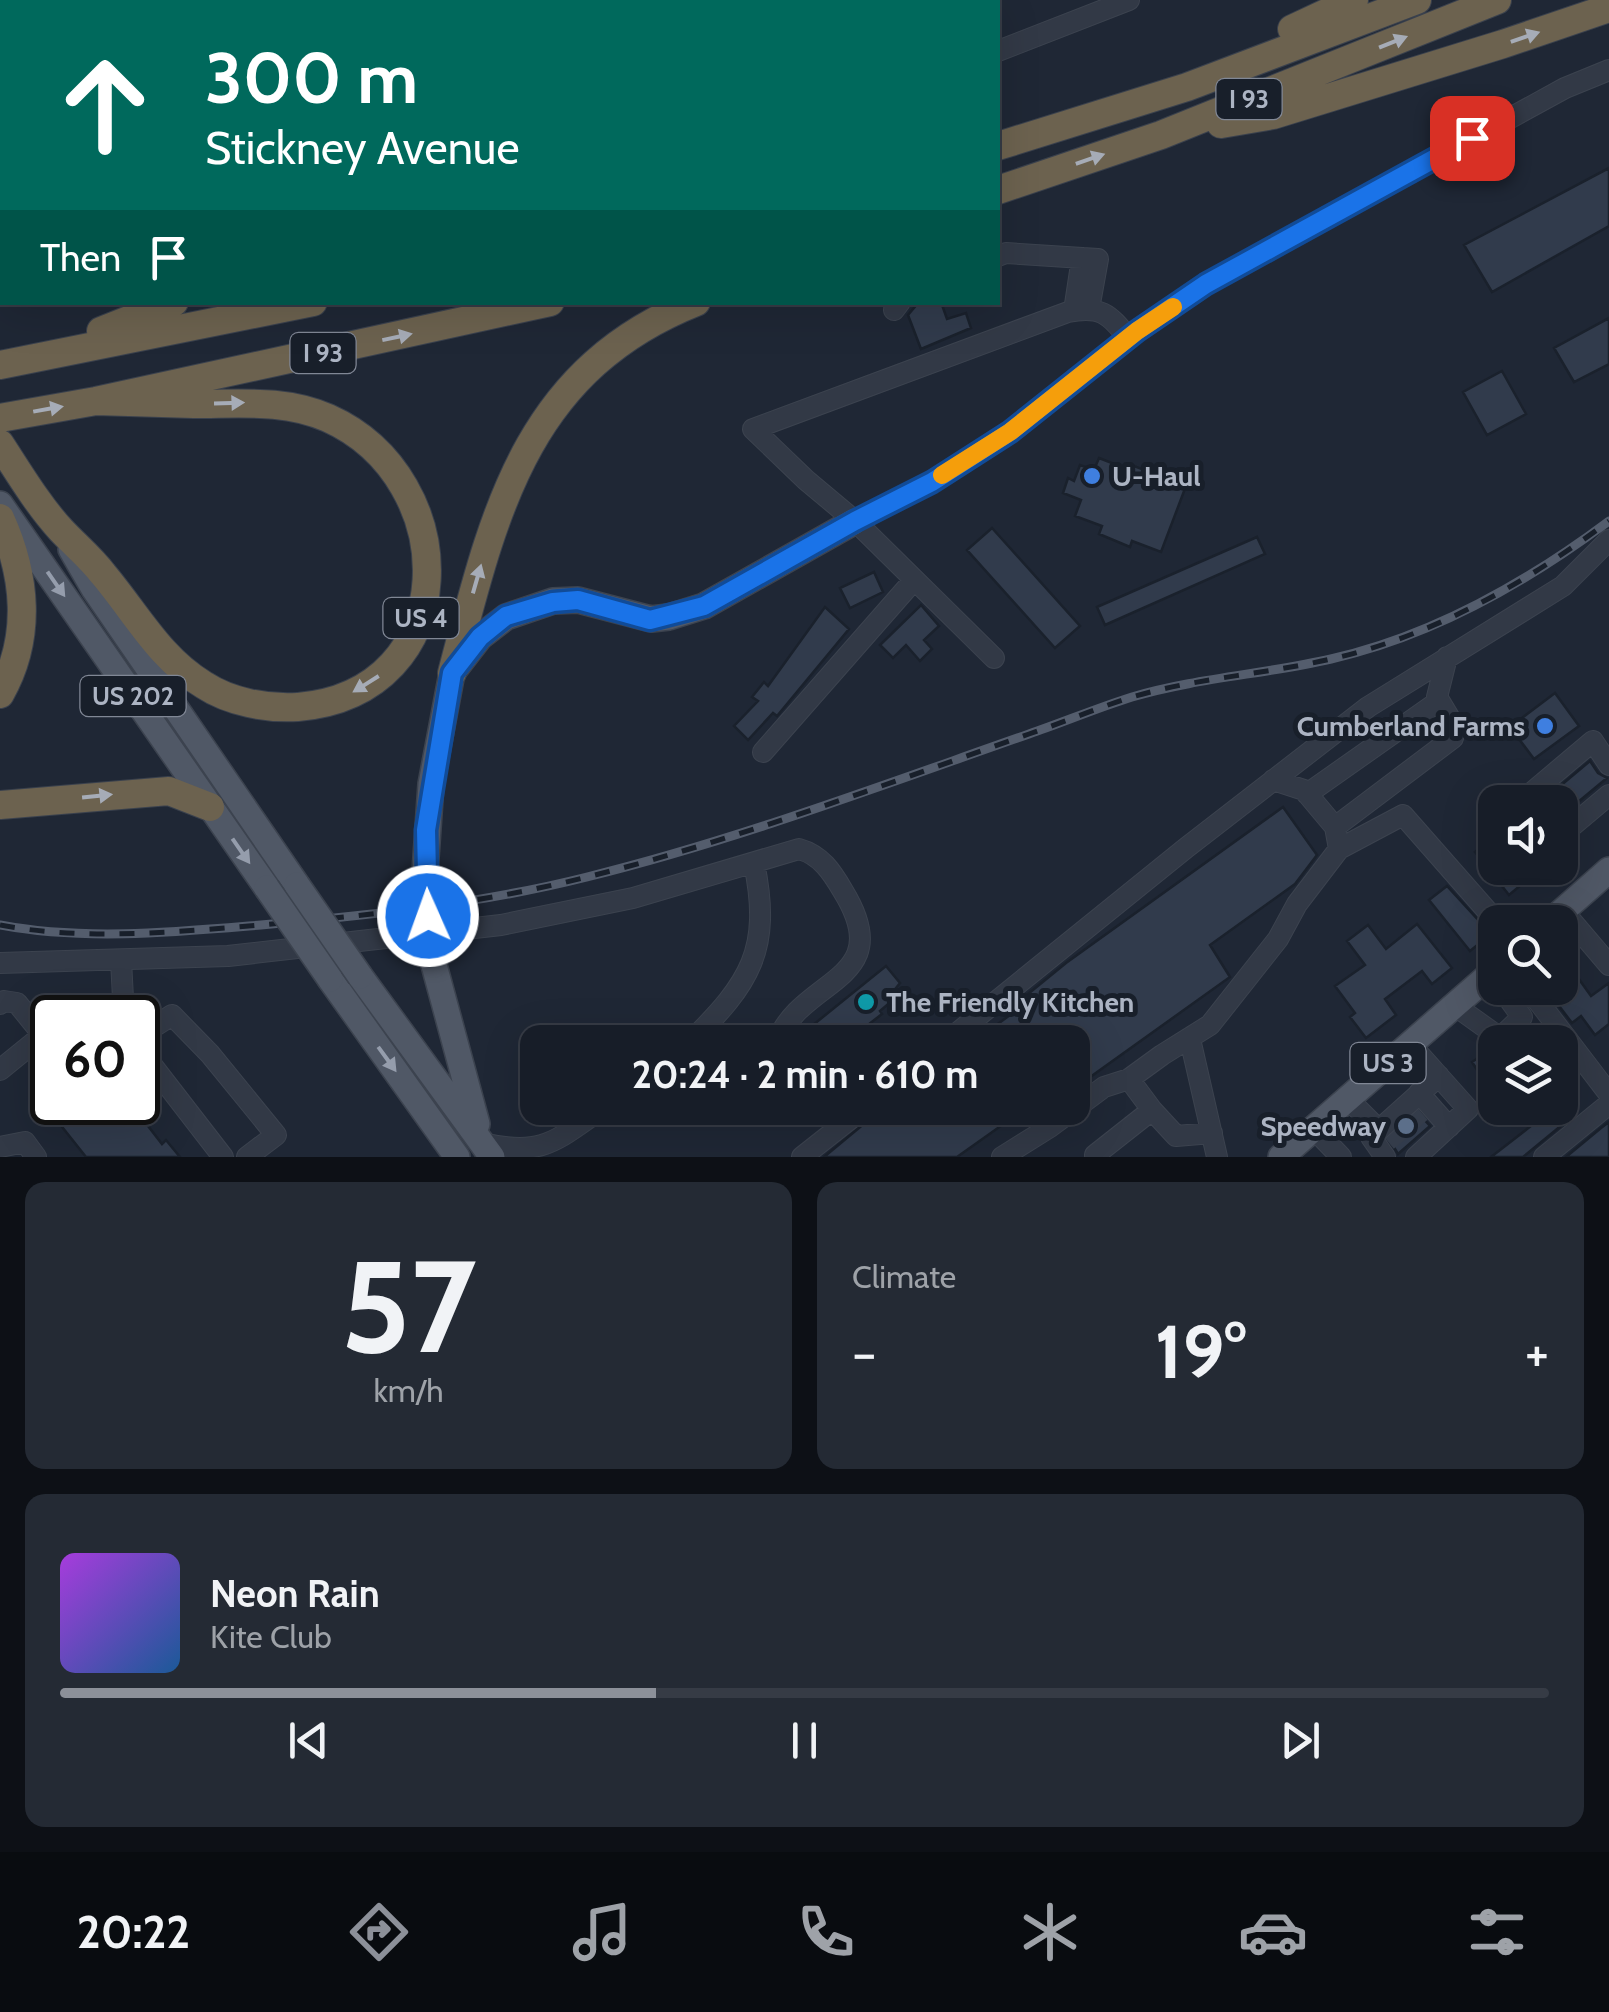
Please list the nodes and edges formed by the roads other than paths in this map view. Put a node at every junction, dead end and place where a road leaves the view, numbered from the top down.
1 (1129, 0) edge
2 (1354, 0) edge
3 (1417, 0) edge
4 (1497, 0) edge
5 (1609, 8) edge
6 (1000, 50) edge
7 (1609, 70) edge
8 (1100, 115) junction
9 (1161, 135) junction
10 (1000, 145) edge
11 (1000, 189) edge
12 (1000, 255) edge
13 (166, 305) edge
14 (298, 305) edge
15 (536, 305) edge
16 (690, 305) edge
17 (1082, 310) junction
18 (1128, 338) junction
19 (32, 358) junction
20 (0, 365) edge
21 (96, 401) junction
22 (2, 429) edge
23 (0, 504) edge
24 (0, 518) edge
25 (855, 521) junction
26 (59, 528) junction
27 (1609, 540) edge
28 (914, 580) junction
29 (1447, 656) junction
30 (994, 658) dead end
31 (452, 673) junction
32 (0, 694) edge
33 (1439, 700) junction
34 (763, 752) dead end
35 (1609, 765) edge
36 (1273, 780) junction
37 (1541, 785) edge
38 (1307, 794) junction
39 (1609, 796) edge
40 (0, 805) edge
41 (210, 807) junction
42 (1578, 821) edge
43 (1335, 827) junction
44 (1338, 849) junction
45 (754, 863) junction
46 (1609, 870) edge
47 (1483, 905) edge
48 (1570, 905) edge
49 (1578, 937) edge
50 (121, 960) junction
51 (0, 963) edge
52 (1609, 965) edge
53 (1478, 990) edge
54 (123, 995) edge
55 (0, 1004) edge
56 (1514, 1005) edge
57 (1541, 1005) edge
58 (1454, 1006) junction
59 (160, 1022) edge
60 (706, 1025) edge
61 (786, 1025) edge
62 (967, 1025) edge
63 (1190, 1040) junction
64 (1410, 1044) junction
65 (0, 1070) edge
66 (160, 1076) edge
67 (1439, 1076) junction
68 (1129, 1079) junction
69 (1608, 1094) edge
70 (1348, 1099) junction
71 (1410, 1103) junction
72 (1152, 1110) junction
73 (581, 1125) edge
74 (842, 1125) edge
75 (1384, 1126) junction
76 (1449, 1127) junction
77 (1315, 1130) junction
78 (1212, 1133) junction
79 (0, 1147) edge
80 (487, 1150) edge
81 (549, 1150) edge
82 (1411, 1154) edge
83 (1096, 1155) edge
84 (456, 1156) edge
85 (36, 1157) edge
86 (222, 1157) edge
87 (248, 1157) edge
88 (802, 1157) edge
89 (1002, 1157) edge
90 (1217, 1157) edge
91 (1281, 1157) edge
92 (1342, 1157) edge
93 (1385, 1157) edge
94 (1544, 1157) edge

1 - 6 street
2 - 8 highway
3 - 8 highway, I 93
9 -> 4 highway, I 93
9 -> 5 highway
7 - 18 street
8 - 10 highway, I 93
11 -> 9 highway, I 93
12 - 17 street
13 - 19 highway
14 - 19 highway, I 93
21 -> 15 highway, I 93
31 -> 16 highway
17 - 18 street
17 - 25 street
18 - 25 street
19 - 20 highway, I 93
22 -> 21 highway, I 93
21 -> 26 highway, US 4
22 - 26 highway
23 -> 41 main road, US 202
24 - 32 highway
25 - 28 street
25 - 31 main road
26 - 80 main road, US 202, bridge
27 - 29 street
28 - 30 street
28 - 34 street
29 - 33 street
29 - 36 street
31 - 80 main road, bridge
33 - 38 street
33 - 43 street
35 - 37 street
36 - 38 street
36 - 62 street
38 - 43 street
39 - 42 street
40 -> 41 highway
41 -> 84 main road, US 202, bridge
43 - 44 street
44 - 47 street
44 - 63 street
45 - 50 street
45 - 60 street
45 - 61 street
46 - 48 main road
49 - 52 street
50 - 51 street
50 - 54 street
53 - 58 main road, US 3
55 - 65 street
56 - 58 street
57 - 69 street
58 - 64 main road, US 3
59 - 87 street
63 - 68 street
63 - 78 street
64 - 67 street
64 - 70 main road, US 3
66 - 86 street
67 - 71 street
67 - 76 street
68 - 72 street
68 - 89 street
69 - 94 street
70 - 75 street
70 - 77 main road, US 3
71 - 75 street
71 - 76 street
72 - 78 street
72 - 83 street
73 - 81 street
74 - 88 street
75 - 93 street
76 - 82 street
77 - 91 main road, US 3
77 - 92 street
78 - 90 street
79 - 85 street
80 - 81 street

